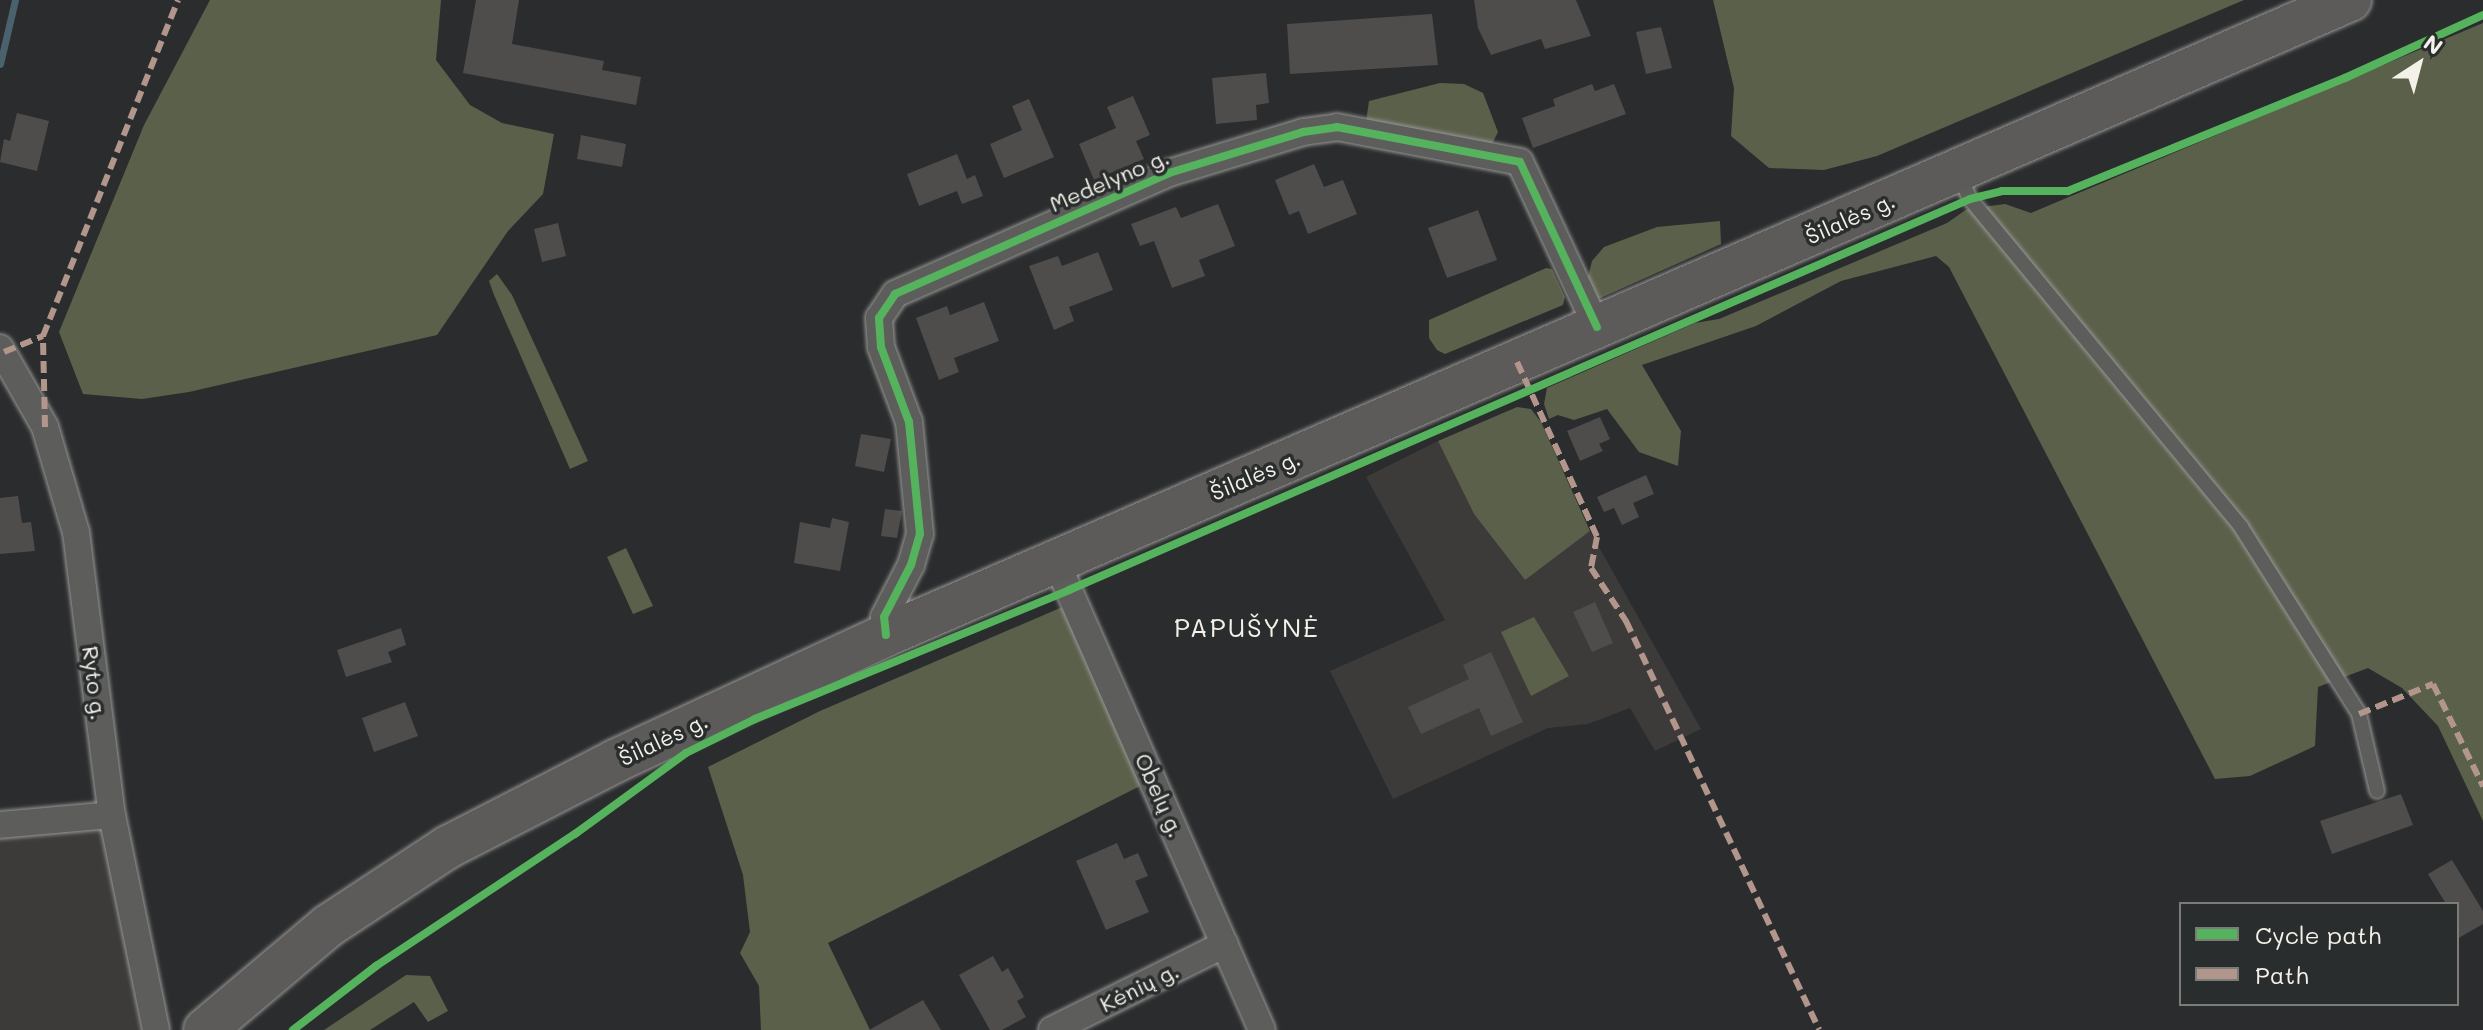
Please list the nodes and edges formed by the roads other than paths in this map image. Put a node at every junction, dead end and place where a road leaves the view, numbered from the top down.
1 (2350, 0) edge
2 (1956, 171) junction
3 (1597, 327) junction
4 (0, 348) edge
5 (1056, 561) junction
6 (886, 635) junction
7 (2377, 791) dead end
8 (112, 815) junction
9 (0, 825) edge
10 (1225, 944) junction
11 (156, 1030) edge
12 (205, 1030) edge
13 (1052, 1030) edge
14 (1262, 1030) edge

1 - 2 main road, Šilalės g.
2 - 3 main road, Šilalės g.
2 - 7 lane
3 - 5 main road, Šilalės g.
3 - 6 street, Medelyno g.
4 - 8 street, Ryto g.
5 - 6 main road, Šilalės g.
5 - 10 street, Obelų g.
6 - 12 main road, Šilalės g.
8 - 9 street
8 - 11 street, Ryto g.
10 - 13 street, Kėnių g.
10 - 14 street, Obelų g.

